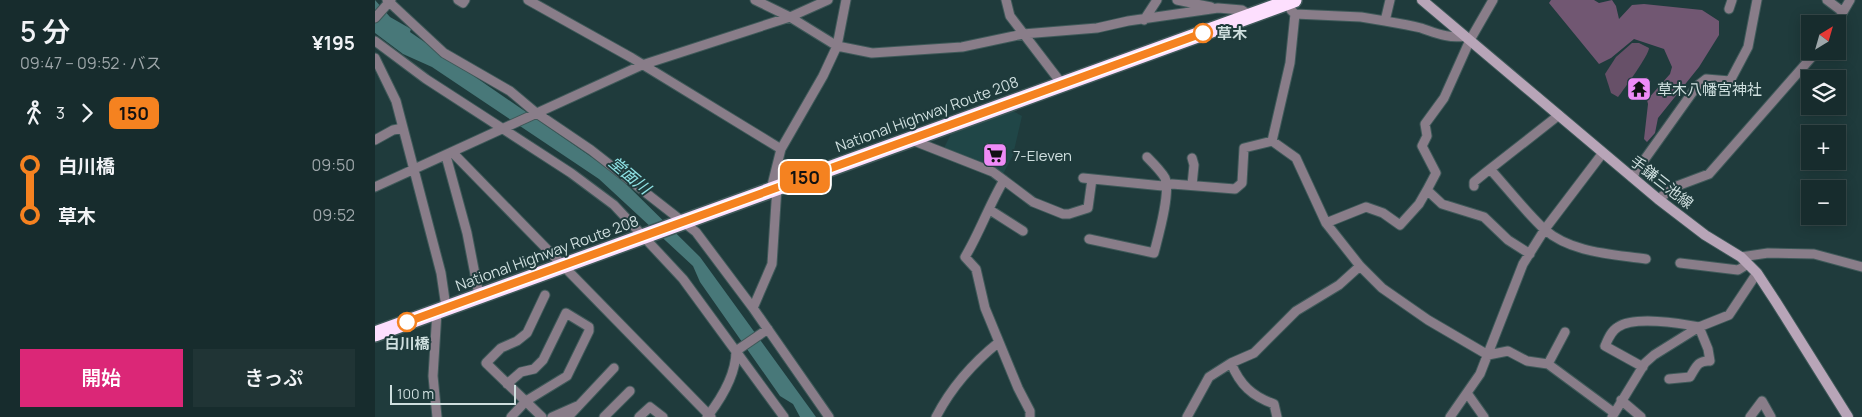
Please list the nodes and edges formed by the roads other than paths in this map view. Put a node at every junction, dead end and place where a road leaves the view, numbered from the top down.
1 (458, 0) edge
2 (465, 0) edge
3 (528, 0) edge
4 (755, 0) edge
5 (828, 0) edge
6 (846, 0) edge
7 (1006, 0) edge
8 (1157, 0) edge
9 (1177, 0) edge
10 (1390, 0) edge
11 (1422, 0) edge
12 (1493, 0) edge
13 (1757, 0) edge
14 (1827, 0) edge
15 (1850, 0) edge
16 (388, 2) edge
17 (1291, 4) edge
18 (1218, 8) junction
19 (1843, 12) junction
20 (1841, 15) edge
21 (1252, 16) junction
22 (790, 17) junction
23 (375, 18) edge
24 (1144, 20) junction
25 (1385, 21) junction
26 (1023, 34) junction
27 (1467, 38) junction
28 (375, 41) edge
29 (837, 46) junction
30 (375, 58) edge
31 (1809, 60) edge
32 (642, 65) junction
33 (1062, 84) junction
34 (535, 112) junction
35 (1559, 115) junction
36 (403, 128) junction
37 (504, 128) junction
38 (908, 139) junction
39 (375, 140) edge
40 (1272, 142) junction
41 (781, 149) junction
42 (1603, 154) junction
43 (449, 155) junction
44 (1147, 157) dead end
45 (1192, 158) dead end
46 (1490, 169) junction
47 (413, 170) junction
48 (1632, 177) junction
49 (1004, 180) junction
50 (1166, 185) junction
51 (1192, 185) junction
52 (1474, 186) dead end
53 (375, 187) edge
54 (774, 188) junction
55 (1427, 190) junction
56 (1658, 199) junction
57 (989, 210) junction
58 (683, 222) junction
59 (1326, 223) junction
60 (1545, 229) junction
61 (1023, 231) dead end
62 (645, 237) junction
63 (1089, 239) dead end
64 (1530, 254) junction
65 (1646, 259) dead end
66 (1745, 260) junction
67 (1680, 263) dead end
68 (562, 265) junction
69 (1360, 266) junction
70 (1862, 267) edge
71 (1757, 274) junction
72 (479, 295) junction
73 (545, 296) dead end
74 (753, 308) junction
75 (442, 309) junction
76 (1699, 327) junction
77 (768, 329) junction
78 (1565, 332) dead end
79 (375, 334) edge
80 (999, 342) junction
81 (736, 351) junction
82 (1488, 355) junction
83 (1231, 363) junction
84 (1548, 364) junction
85 (1643, 367) junction
86 (614, 368) dead end
87 (1669, 380) dead end
88 (507, 384) junction
89 (630, 391) dead end
90 (1467, 393) junction
91 (1621, 400) junction
92 (526, 401) junction
93 (580, 404) junction
94 (1612, 415) edge
95 (709, 416) edge
96 (437, 417) edge
97 (511, 417) edge
98 (542, 417) edge
99 (552, 417) edge
100 (568, 417) edge
101 (604, 417) edge
102 (639, 417) edge
103 (663, 417) edge
104 (784, 417) edge
105 (829, 417) edge
106 (936, 417) edge
107 (1030, 417) edge
108 (1187, 417) edge
109 (1277, 417) edge
110 (1450, 417) edge
111 (1484, 417) edge
112 (1641, 417) edge
113 (1750, 417) edge
114 (1771, 417) edge
115 (1848, 417) edge

1 - 2 street
3 - 32 street
4 - 22 street
5 - 22 street
6 - 29 street
7 - 26 street
8 - 24 street
9 - 18 street
10 - 25 street
11 - 27 main road, 手鎌三池線
12 - 27 street
13 - 48 street
14 - 19 street
15 - 19 street
16 - 23 street
16 - 34 street
17 - 21 highway, National Highway Route 208
17 - 25 street
17 - 40 street
18 - 21 street
18 - 24 street
19 - 20 street
21 - 33 highway, National Highway Route 208
22 - 29 street
22 - 32 street
24 - 26 street
25 - 27 street
26 - 29 street
26 - 33 street
27 - 35 main road, 手鎌三池線
27 - 55 street
28 - 37 street
29 - 41 street
30 - 36 street
31 - 56 street
32 - 34 street
32 - 41 street
33 - 38 highway, National Highway Route 208
34 - 37 street
34 - 58 street
35 - 42 main road, 手鎌三池線
35 - 46 street
36 - 39 street
36 - 47 street
37 - 43 street
37 - 62 street
38 - 49 street
38 - 54 highway, National Highway Route 208
40 - 51 street
40 - 59 street
41 - 54 street
42 - 48 main road, 手鎌三池線
42 - 60 street
43 - 47 street
43 - 68 street
43 - 72 street
44 - 50 street
45 - 51 street
46 - 52 street
46 - 60 street
47 - 53 street
47 - 75 street
48 - 56 main road, 手鎌三池線
49 - 50 street
49 - 57 street
50 - 51 street
50 - 63 street
54 - 58 highway, National Highway Route 208
54 - 74 street
55 - 59 street
55 - 64 street
56 - 66 main road, 手鎌三池線
57 - 61 street
57 - 80 street
58 - 62 highway, National Highway Route 208
58 - 74 street
59 - 69 street
60 - 64 street
60 - 65 street
62 - 68 highway, National Highway Route 208
62 - 81 street
64 - 82 street
66 - 67 street
66 - 70 street
66 - 71 main road, 手鎌三池線
68 - 72 highway, National Highway Route 208
68 - 95 street
69 - 82 street
69 - 83 street
71 - 76 street
71 - 115 main road, 手鎌三池線
72 - 75 highway, National Highway Route 208
73 - 88 street
74 - 77 street
75 - 79 highway, National Highway Route 208
75 - 96 street
76 - 85 street
76 - 85 street
76 - 87 street
77 - 81 street
77 - 105 street
78 - 84 street
80 - 106 street
80 - 107 street
81 - 95 street
81 - 104 street
82 - 84 street
82 - 90 street
83 - 108 street
83 - 109 street
84 - 94 street
85 - 91 street
86 - 93 street
88 - 92 street
88 - 92 street
89 - 101 street
90 - 110 street
90 - 111 street
91 - 94 street
91 - 112 street
92 - 97 street
92 - 98 street
93 - 99 street
93 - 100 street
102 - 103 street
113 - 114 street

